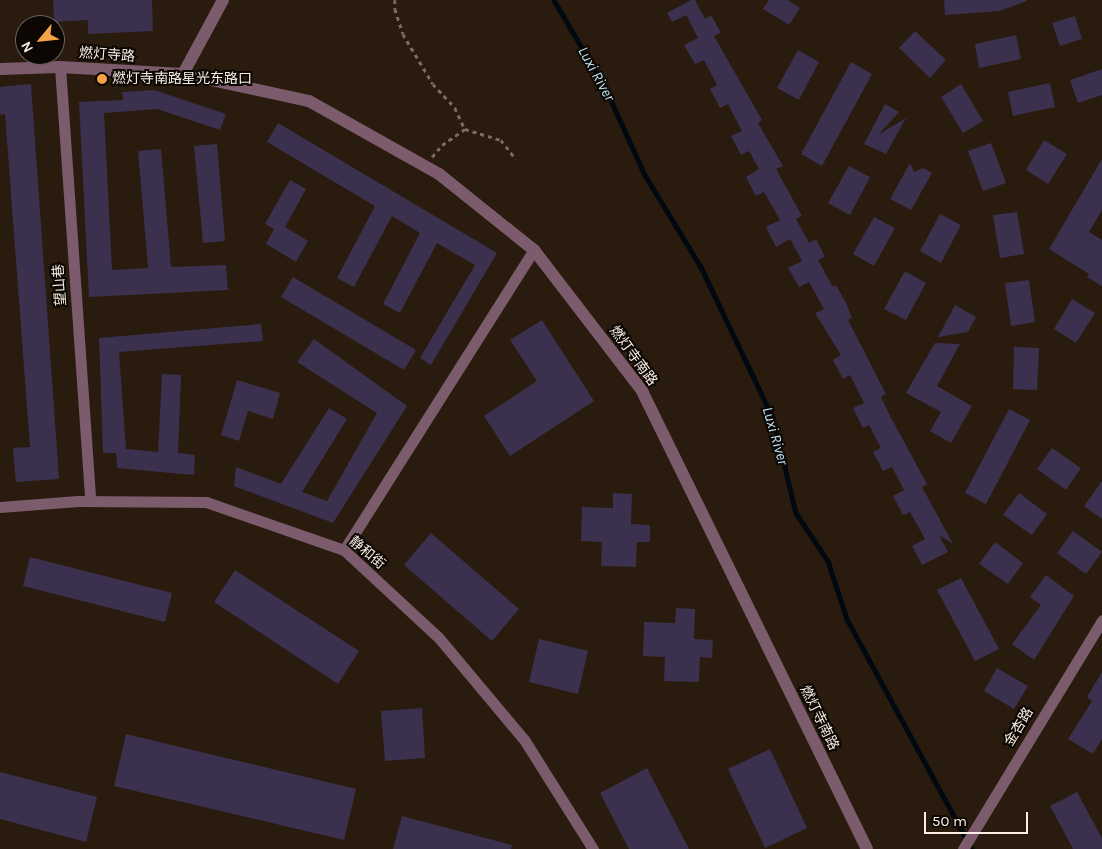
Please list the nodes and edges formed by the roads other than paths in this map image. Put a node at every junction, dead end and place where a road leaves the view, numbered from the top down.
1 (223, 0) edge
2 (60, 67) junction
3 (0, 69) edge
4 (183, 74) junction
5 (534, 250) junction
6 (90, 501) junction
7 (0, 506) edge
8 (344, 550) junction
9 (1102, 620) edge
10 (593, 849) edge
11 (867, 849) edge
12 (963, 849) edge

1 - 4 street
2 - 3 street, 燃灯寺路
2 - 4 street, 燃灯寺路
2 - 6 street, 望山巷
4 - 5 street, 燃灯寺南路
5 - 8 street
5 - 11 street, 燃灯寺南路
6 - 7 street, 静和街
6 - 8 street, 静和街
8 - 10 street, 静和街
9 - 12 street, 金杏路

